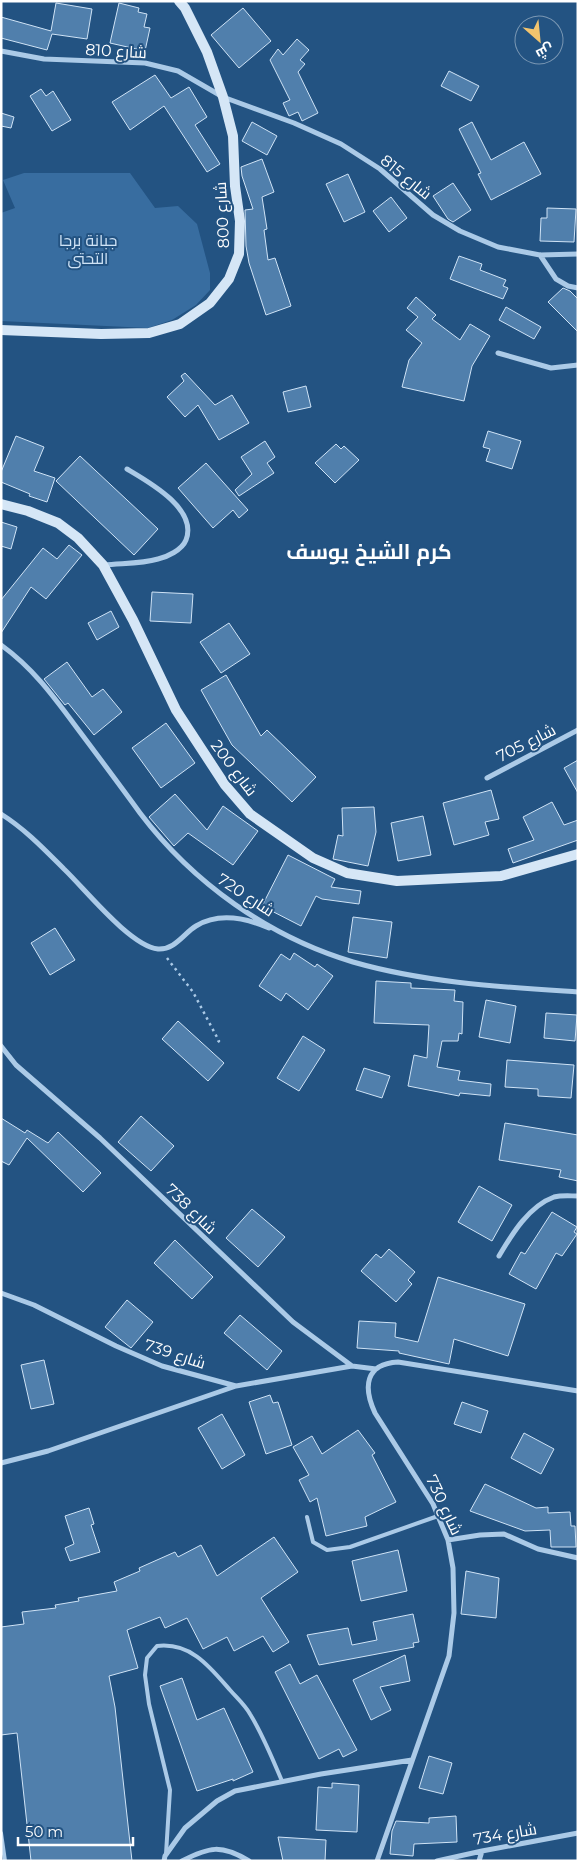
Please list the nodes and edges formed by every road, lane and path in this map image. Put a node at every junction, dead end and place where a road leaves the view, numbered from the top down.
1 (179, 1) edge
2 (1, 51) edge
3 (223, 97) junction
4 (578, 254) edge
5 (540, 255) junction
6 (578, 288) edge
7 (1, 330) edge
8 (498, 353) dead end
9 (578, 365) edge
10 (127, 469) dead end
11 (1, 504) edge
12 (103, 565) junction
13 (1, 645) edge
14 (578, 730) edge
15 (486, 778) dead end
16 (1, 814) edge
17 (578, 854) edge
18 (286, 935) junction
19 (160, 949) junction
20 (578, 992) edge
21 (215, 1045) dead end
22 (1, 1046) edge
23 (578, 1196) edge
24 (499, 1256) dead end
25 (1, 1293) edge
26 (352, 1366) junction
27 (376, 1369) junction
28 (236, 1386) junction
29 (578, 1391) edge
30 (1, 1463) edge
31 (438, 1516) junction
32 (307, 1517) dead end
33 (448, 1540) junction
34 (578, 1558) edge
35 (412, 1760) junction
36 (282, 1781) junction
37 (1, 1833) edge
38 (578, 1833) edge
39 (482, 1851) junction
40 (166, 1854) junction
41 (5, 1861) edge
42 (164, 1861) edge
43 (182, 1861) edge
44 (249, 1861) edge
45 (377, 1861) edge
46 (437, 1861) edge
47 (479, 1861) edge

1 - 3 main road, شارع 800
2 - 3 street, شارع 810
3 - 5 street, شارع 815
3 - 7 main road, شارع 800
4 - 5 street, شارع 815
5 - 6 street
8 - 9 street
10 - 12 street
11 - 12 main road, شارع 200
12 - 17 main road, شارع 200
13 - 18 street, شارع 720
14 - 15 street, شارع 705
16 - 19 street
18 - 19 street
18 - 20 street, شارع 720
19 - 21 path
22 - 26 street, شارع 738
23 - 24 street
25 - 28 street, شارع 739
26 - 27 street, شارع 738
26 - 28 street, شارع 739
27 - 29 street
27 - 31 street, شارع 730
28 - 30 street
31 - 32 lane
31 - 33 street, شارع 730
33 - 34 street
33 - 35 street, شارع 730
35 - 36 street
35 - 45 street, شارع 730
36 - 40 street
36 - 40 lane
37 - 41 lane
38 - 39 street, شارع 734
39 - 46 street, شارع 734
39 - 47 street
40 - 42 street
43 - 44 street

